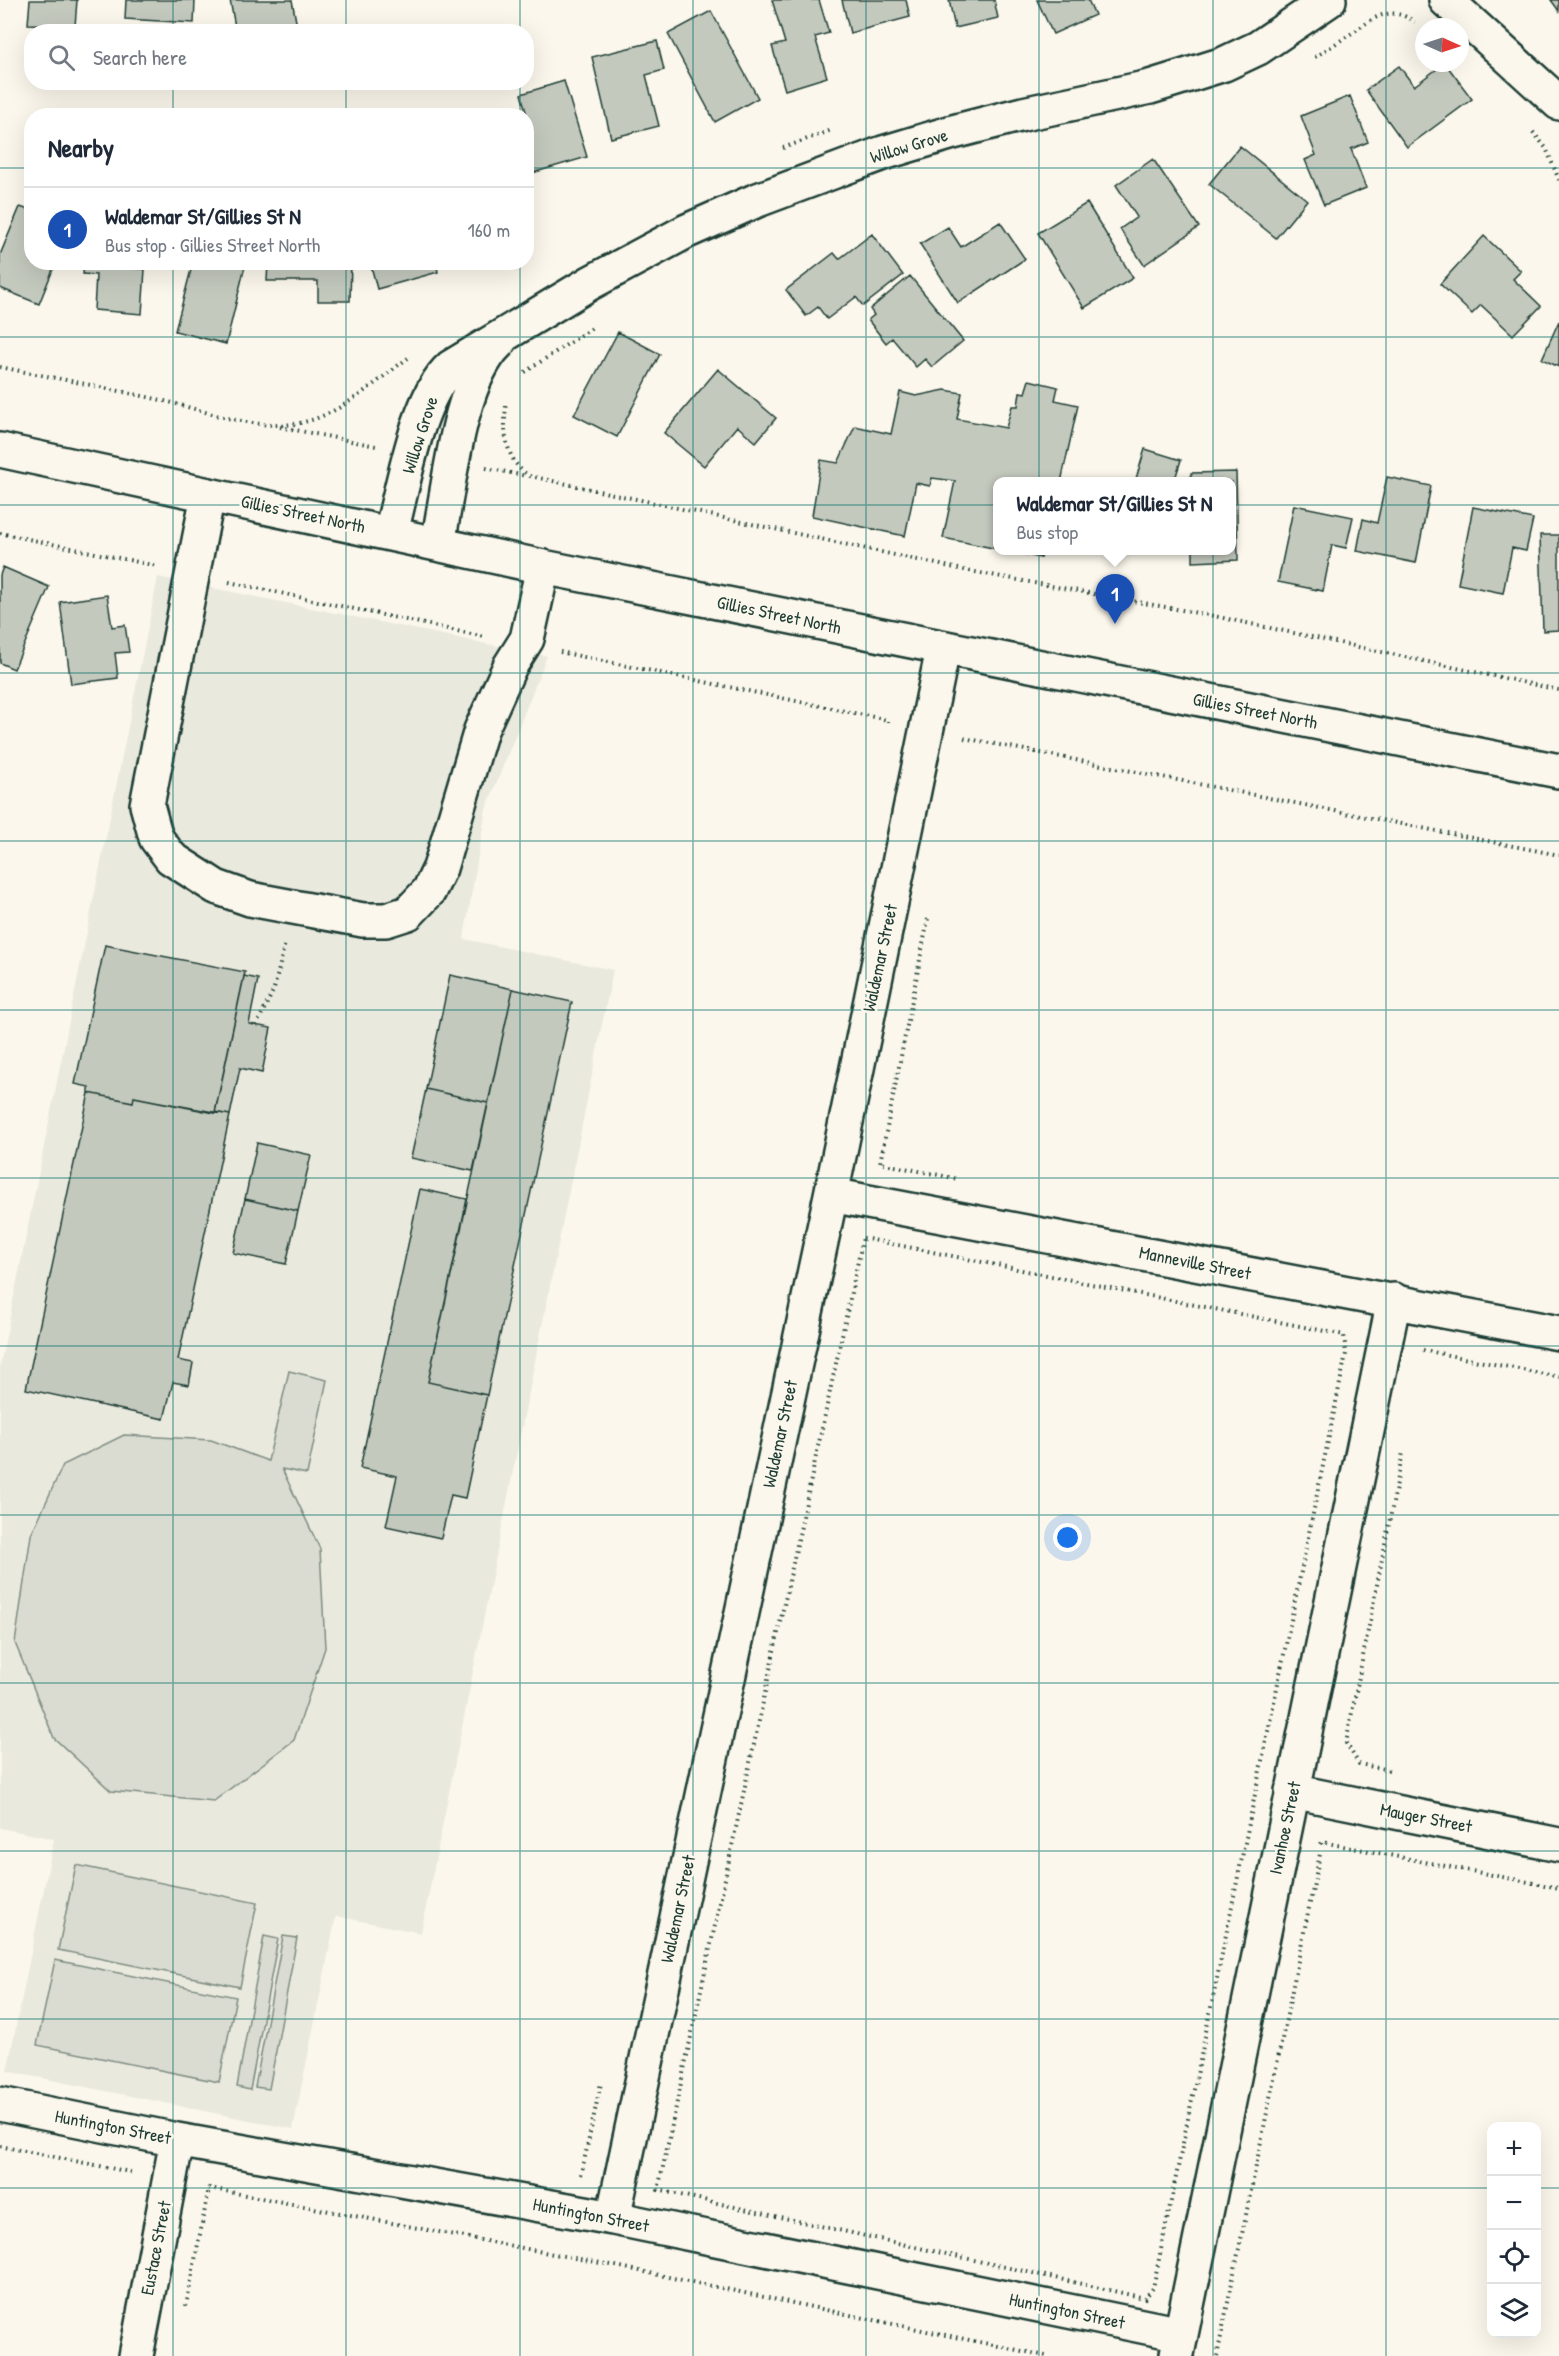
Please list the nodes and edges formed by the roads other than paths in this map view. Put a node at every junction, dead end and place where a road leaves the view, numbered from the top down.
1 (1329, 0) edge
2 (1446, 0) edge
3 (1559, 103) edge
4 (504, 336) junction
5 (0, 450) edge
6 (208, 495) junction
7 (392, 532) junction
8 (438, 543) junction
9 (543, 567) junction
10 (944, 649) junction
11 (1559, 771) edge
12 (831, 1195) junction
13 (1394, 1300) junction
14 (1559, 1333) edge
15 (1292, 1791) junction
16 (1559, 1845) edge
17 (0, 2104) edge
18 (177, 2140) junction
19 (613, 2218) junction
20 (1178, 2345) edge
21 (136, 2356) edge

1 - 4 street, Willow Grove
2 - 3 street
4 - 7 street, Willow Grove
4 - 8 street, Willow Grove
5 - 6 street, Gillies Street North
6 - 7 street, Gillies Street North
6 - 9 street
7 - 8 street, Gillies Street North
8 - 9 street, Gillies Street North
9 - 10 street, Gillies Street North
10 - 11 street, Gillies Street North
10 - 12 street, Waldemar Street
12 - 13 street, Manneville Street
12 - 19 street, Waldemar Street
13 - 14 street, Manneville Street
13 - 15 street, Ivanhoe Street
15 - 16 street, Mauger Street
15 - 20 street, Ivanhoe Street
17 - 18 street, Huntington Street
18 - 19 street, Huntington Street
18 - 21 street, Eustace Street
19 - 20 street, Huntington Street

